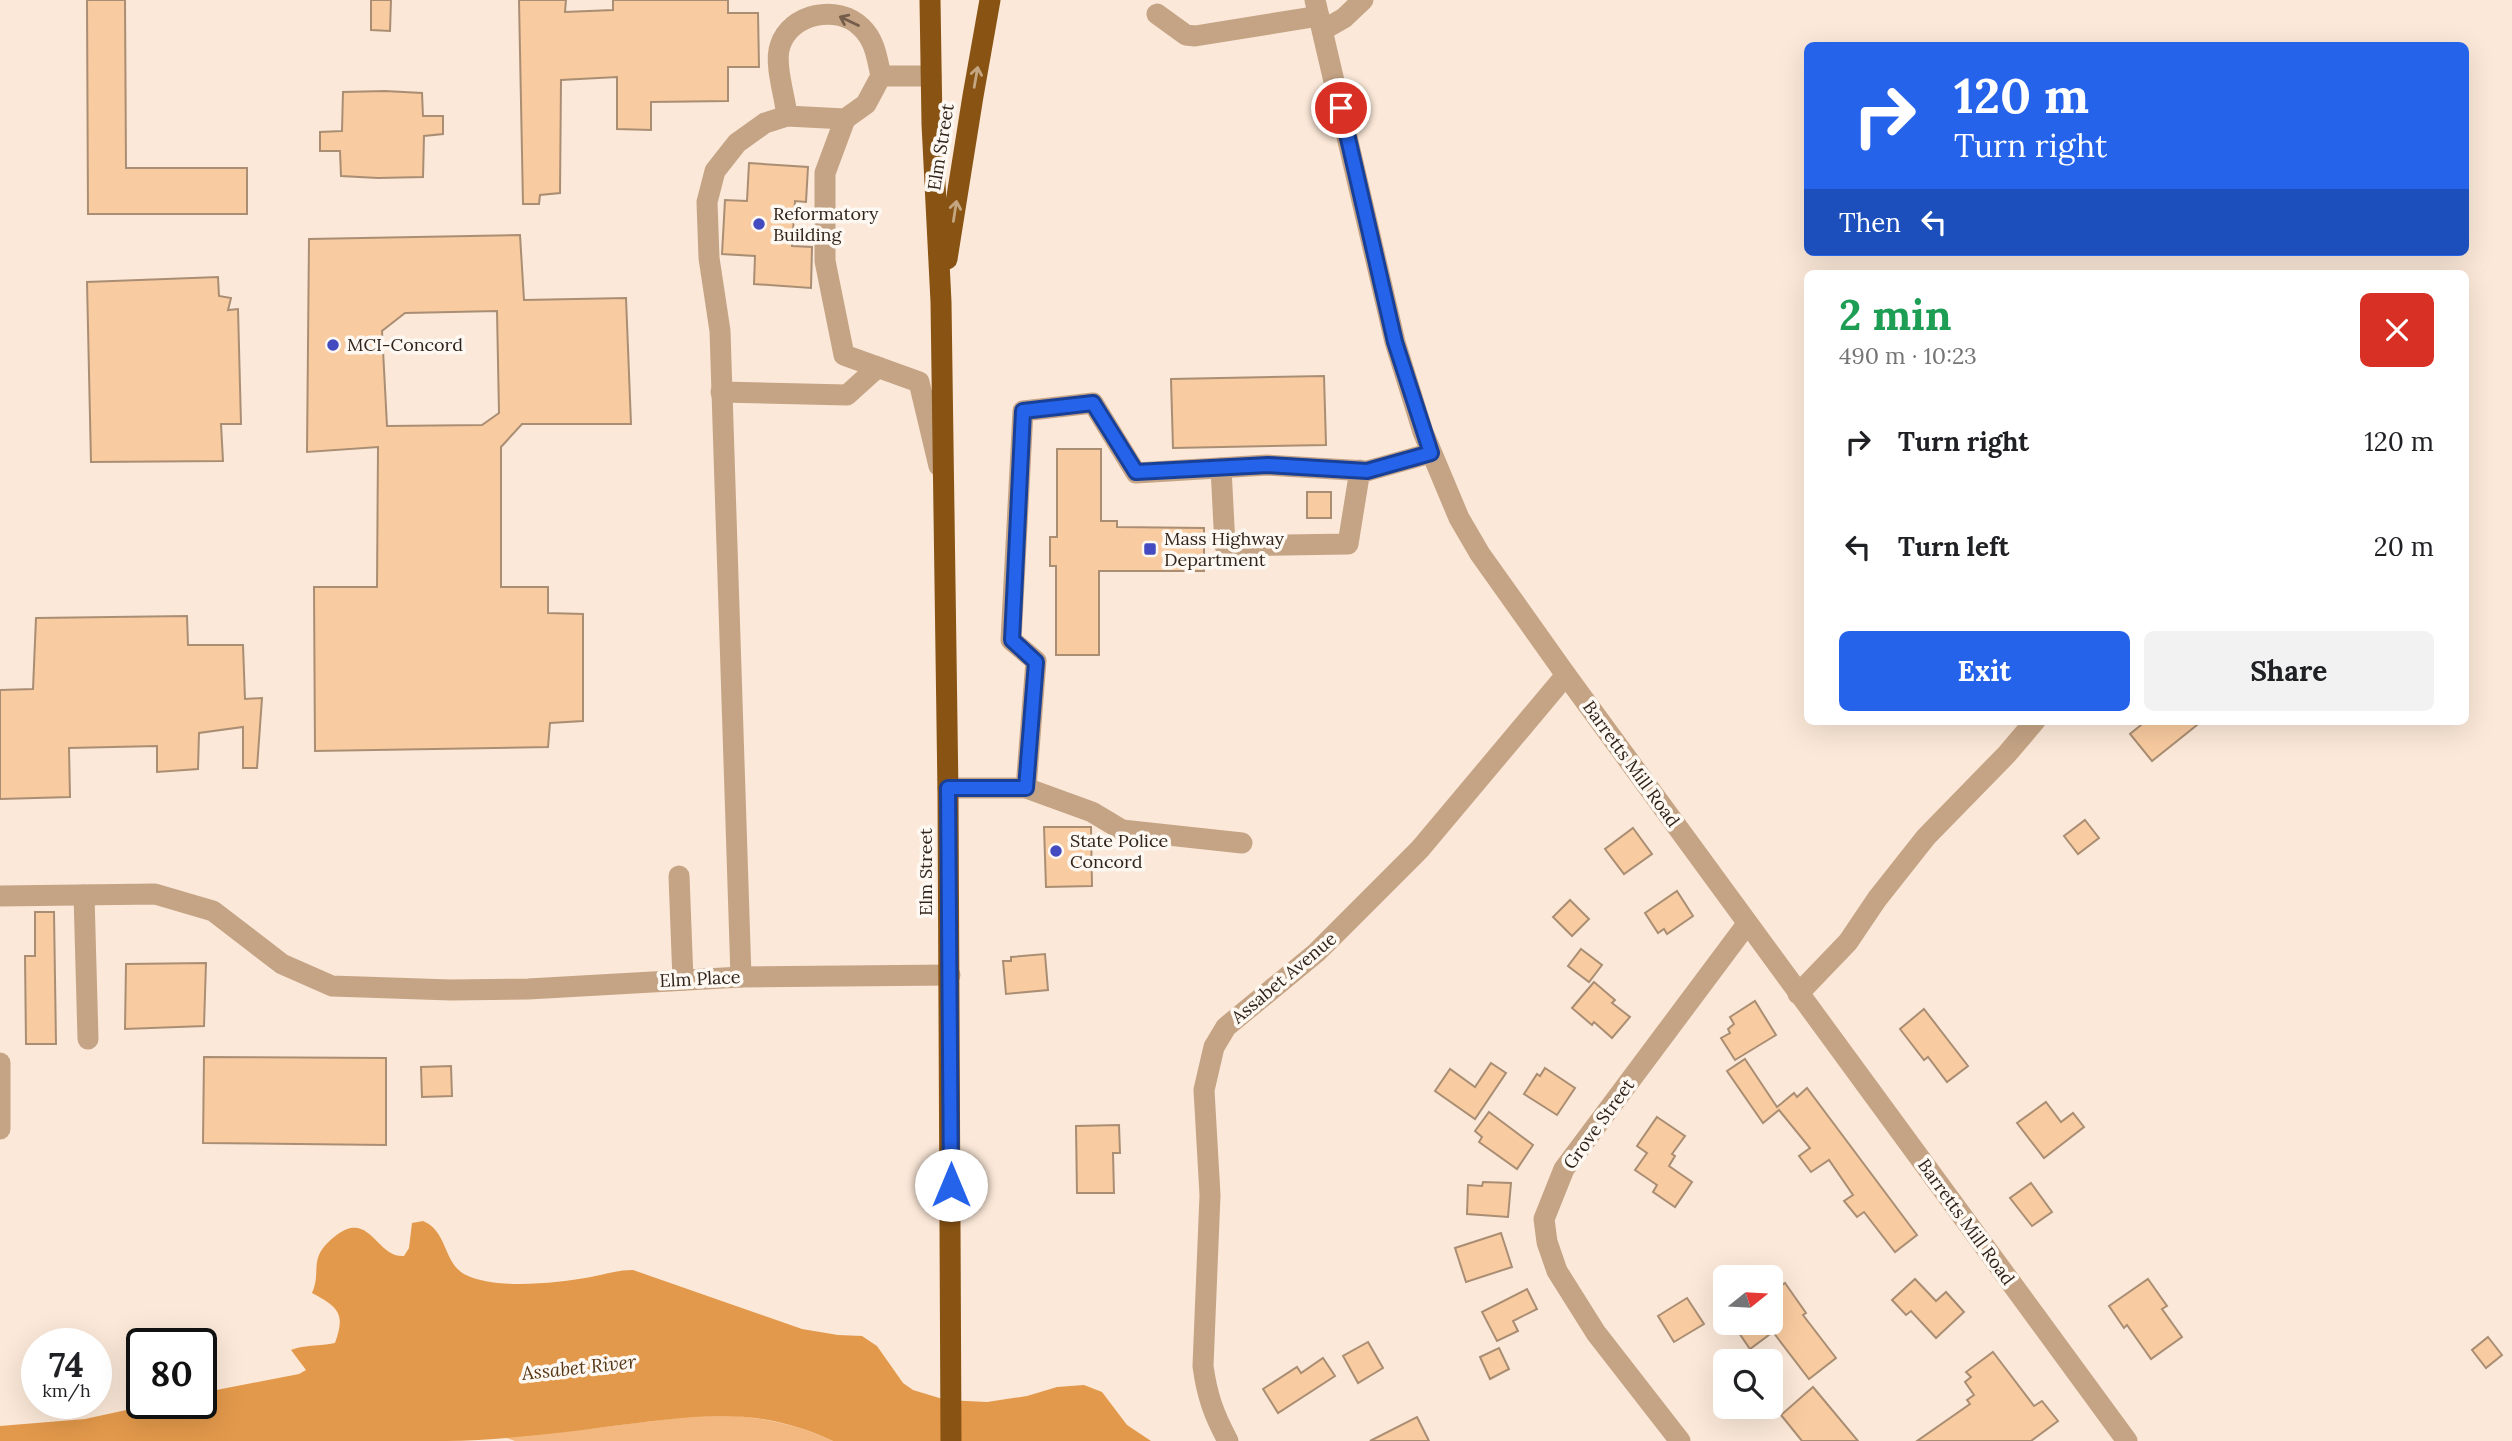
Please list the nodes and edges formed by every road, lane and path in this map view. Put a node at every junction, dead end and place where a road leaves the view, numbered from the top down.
1 (930, 0) edge
2 (990, 0) edge
3 (1363, 0) edge
4 (1157, 14) dead end
5 (1319, 15) edge
6 (881, 76) junction
7 (931, 76) junction
8 (787, 116) junction
9 (845, 119) junction
10 (941, 302) junction
11 (878, 367) junction
12 (721, 392) junction
13 (1431, 453) junction
14 (1221, 467) junction
15 (1360, 470) junction
16 (943, 486) junction
17 (1566, 675) junction
18 (2032, 725) edge
19 (948, 788) junction
20 (1026, 788) junction
21 (1242, 843) dead end
22 (679, 876) dead end
23 (84, 895) junction
24 (0, 896) edge
25 (1747, 924) junction
26 (950, 975) junction
27 (741, 977) junction
28 (683, 980) junction
29 (1798, 994) junction
30 (88, 1039) dead end
31 (0, 1063) edge
32 (0, 1129) edge
33 (951, 1441) edge
34 (1228, 1441) edge
35 (1680, 1441) edge
36 (2127, 1441) edge

1 - 7 highway, Elm Street
10 -> 2 highway, Elm Street
3 - 5 street
4 - 5 street
5 - 13 street, Barretts Mill Road
6 - 7 street
6 -> 8 street
6 - 9 street
7 - 10 highway, Elm Street
8 - 9 street
8 - 12 street
9 - 11 street
10 - 16 highway, Elm Street
11 - 12 street
11 - 16 street
12 - 27 street
13 - 15 street
13 - 17 street, Barretts Mill Road
14 - 15 street
14 - 15 street
14 - 20 street
16 - 19 highway, Elm Street
17 - 25 street, Barretts Mill Road
17 - 34 street, Assabet Avenue
18 - 29 street
19 - 20 street
19 - 26 highway, Elm Street
20 - 21 street
22 - 28 street
23 - 24 street, Elm Place
23 - 28 street, Elm Place
23 - 30 street
25 - 29 street, Barretts Mill Road
25 - 35 street, Grove Street
26 - 27 street, Elm Place
26 - 33 highway, Elm Street
27 - 28 street, Elm Place
29 - 36 street, Barretts Mill Road
31 - 32 street

